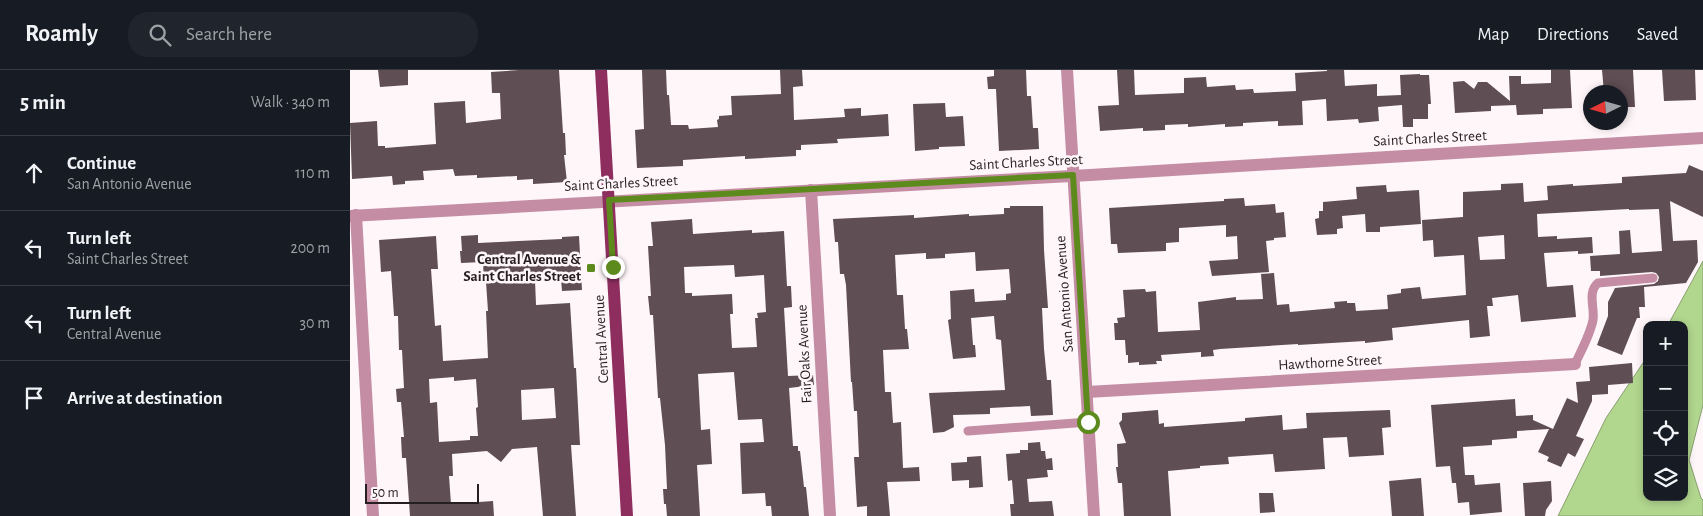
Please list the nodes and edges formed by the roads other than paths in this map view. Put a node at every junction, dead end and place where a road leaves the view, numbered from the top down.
1 (601, 70) edge
2 (1067, 70) edge
3 (1703, 138) edge
4 (1073, 175) junction
5 (810, 190) junction
6 (609, 200) junction
7 (353, 215) edge
8 (1654, 278) dead end
9 (1575, 364) joint
10 (1087, 392) junction
11 (1088, 422) junction
12 (968, 431) dead end
13 (373, 516) edge
14 (627, 516) edge
15 (830, 516) edge
16 (1094, 516) edge

1 - 6 main road, Central Avenue
2 - 4 street, San Antonio Avenue
3 - 4 street, Saint Charles Street
4 - 5 street, Saint Charles Street
4 - 10 street, San Antonio Avenue
5 - 6 street, Saint Charles Street
5 - 15 street, Fair Oaks Avenue
6 - 7 street, Saint Charles Street
6 - 14 main road, Central Avenue
7 - 13 street
8 - 9 lane
9 - 10 street, Hawthorne Street
10 - 11 street, San Antonio Avenue
11 - 12 lane
11 - 16 street, San Antonio Avenue

